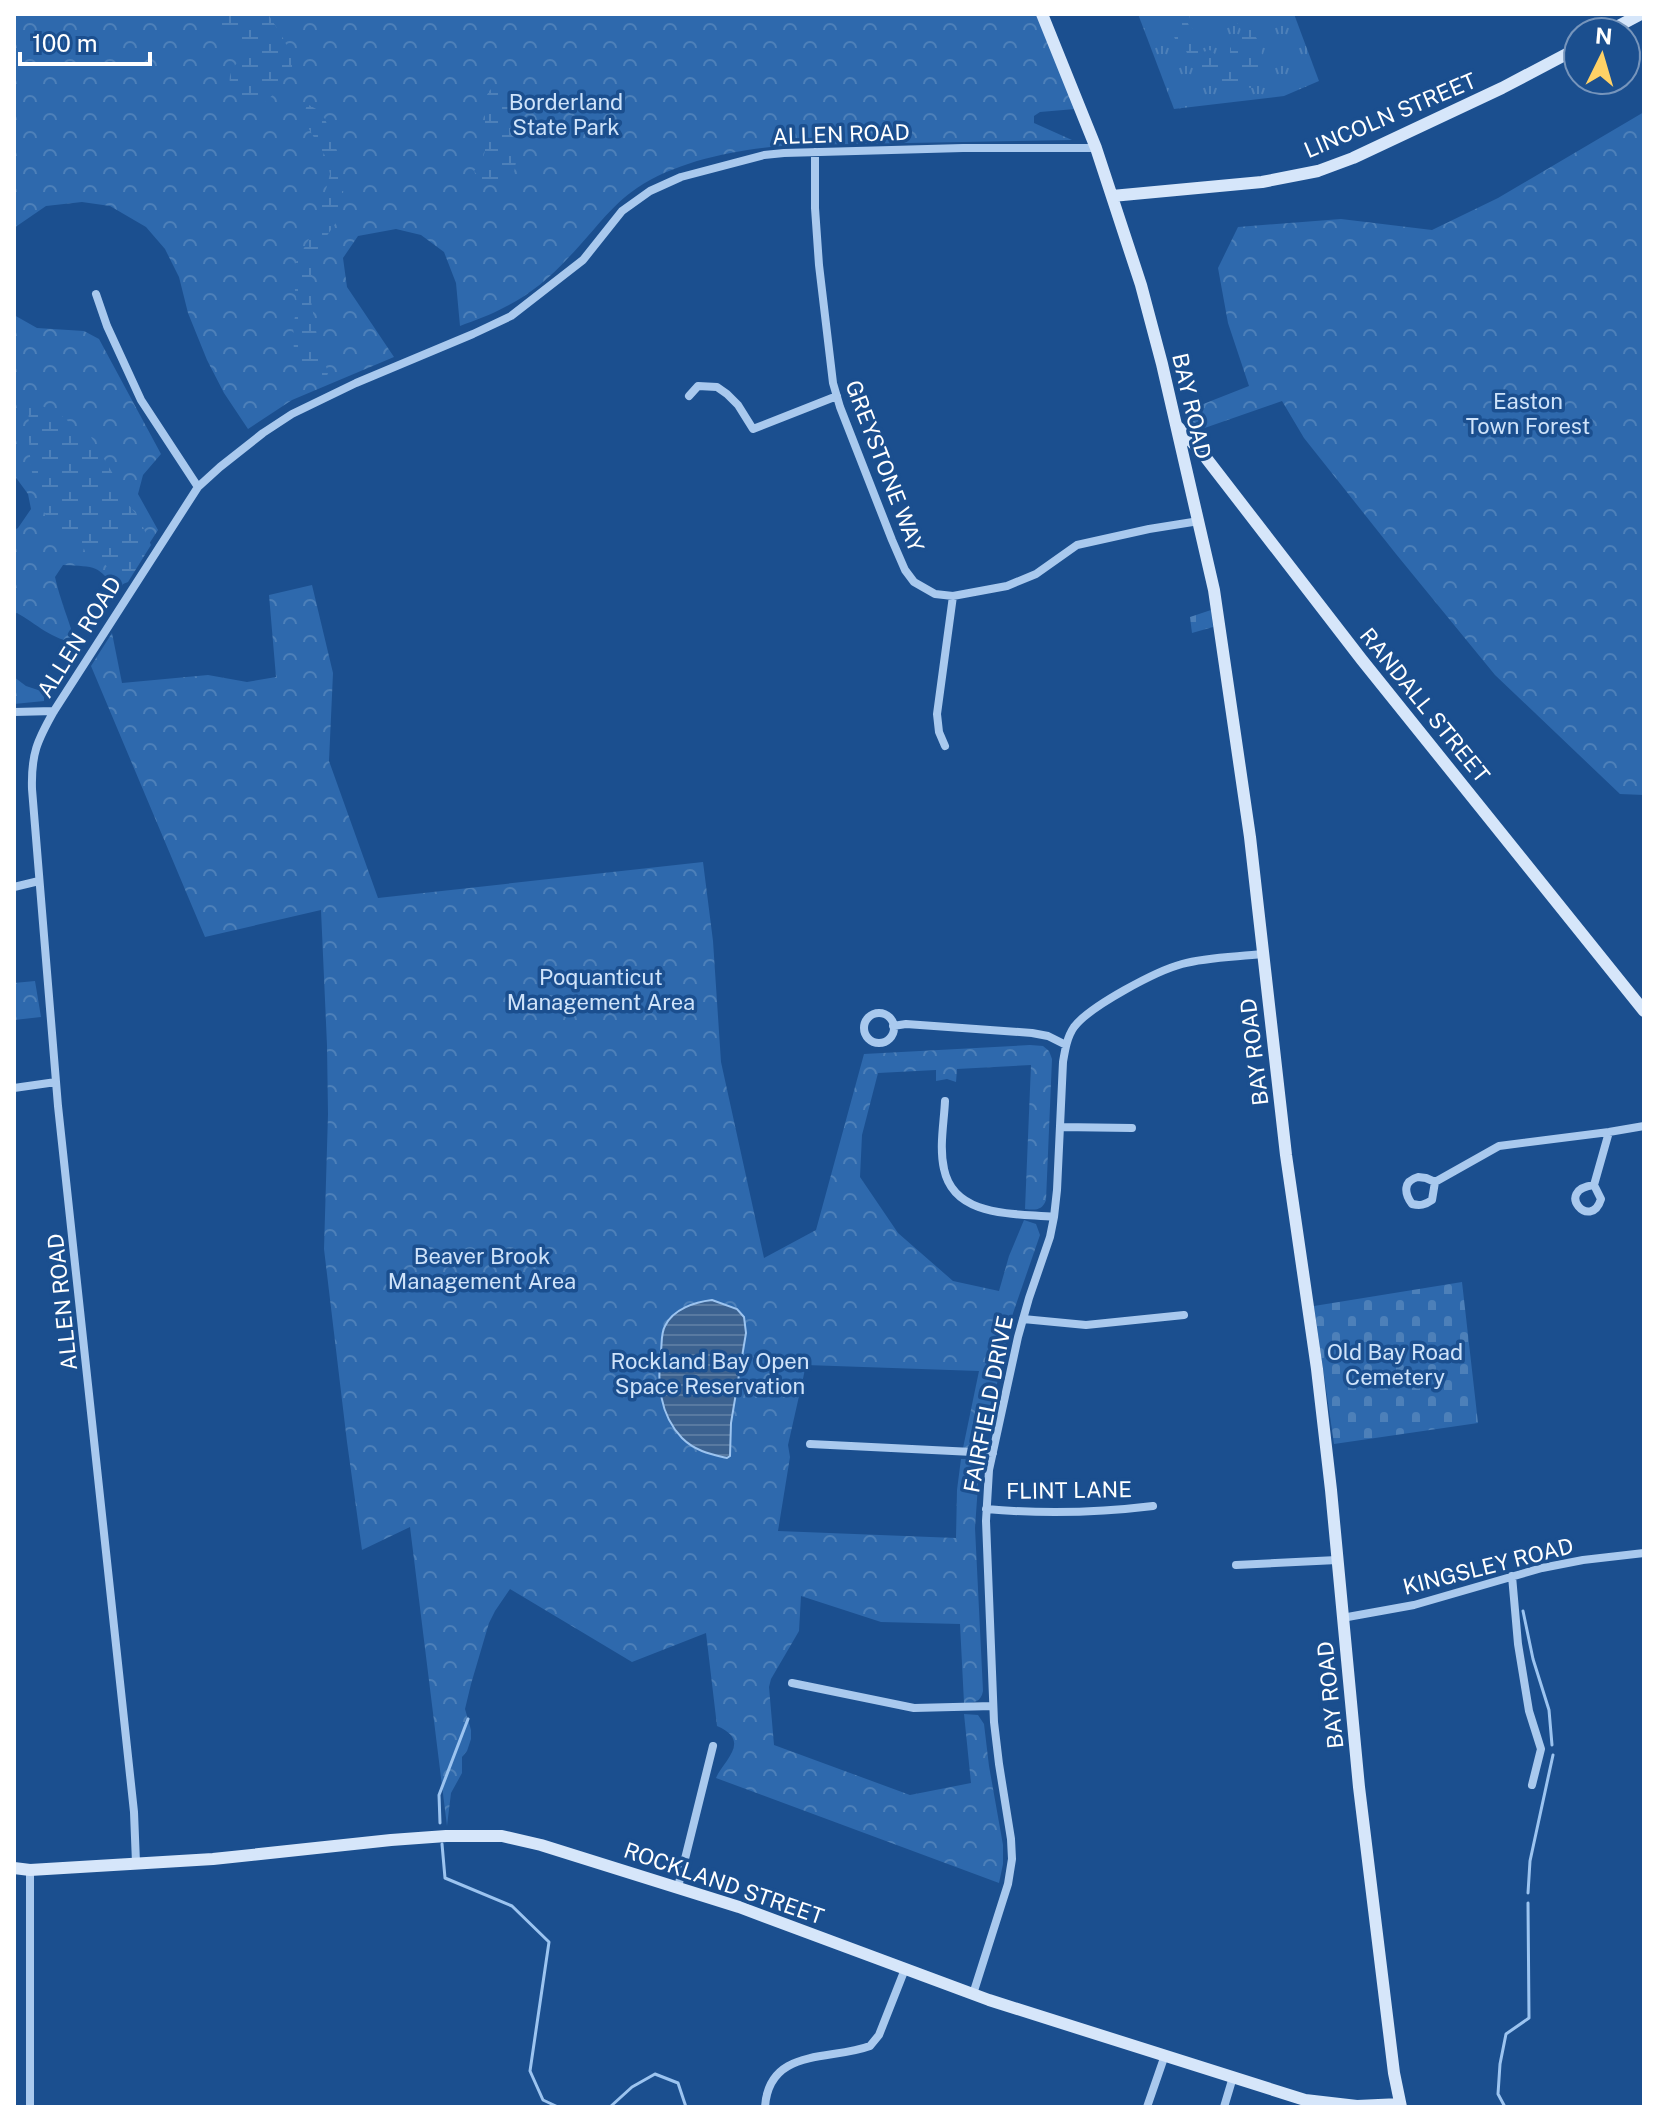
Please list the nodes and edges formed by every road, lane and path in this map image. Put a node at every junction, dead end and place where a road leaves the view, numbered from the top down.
1 (1042, 14) edge
2 (1562, 57) edge
3 (1096, 148) junction
4 (815, 152) junction
5 (1112, 196) junction
6 (96, 294) dead end
7 (689, 396) dead end
8 (837, 396) junction
9 (1175, 423) junction
10 (198, 487) junction
11 (1199, 521) junction
12 (953, 596) junction
13 (54, 711) junction
14 (14, 712) edge
15 (945, 746) dead end
16 (39, 881) junction
17 (14, 887) edge
18 (1262, 954) junction
19 (1644, 1011) edge
20 (893, 1026) dead end
21 (1066, 1045) junction
22 (56, 1082) junction
23 (14, 1088) edge
24 (945, 1101) dead end
25 (1644, 1126) edge
26 (1060, 1127) junction
27 (1132, 1128) dead end
28 (1609, 1132) junction
29 (1435, 1182) dead end
30 (1594, 1185) dead end
31 (1054, 1217) junction
32 (1184, 1315) dead end
33 (1023, 1319) junction
34 (810, 1444) dead end
35 (993, 1453) junction
36 (1153, 1506) dead end
37 (986, 1509) junction
38 (1644, 1553) edge
39 (1337, 1560) junction
40 (1236, 1565) dead end
41 (1512, 1576) junction
42 (1342, 1618) junction
43 (792, 1683) dead end
44 (993, 1706) junction
45 (713, 1746) dead end
46 (1532, 1785) dead end
47 (136, 1863) junction
48 (14, 1868) edge
49 (30, 1870) junction
50 (678, 1887) junction
51 (905, 1969) junction
52 (973, 1994) junction
53 (1165, 2055) junction
54 (1233, 2077) junction
55 (1304, 2103) edge
56 (1400, 2106) edge
57 (30, 2107) edge
58 (765, 2107) edge
59 (1147, 2107) edge
60 (1224, 2107) edge

1 - 3 street, BAY ROAD
2 - 5 street, LINCOLN STREET
3 - 4 street, ALLEN ROAD
3 - 5 street, BAY ROAD
4 - 8 street, GREYSTONE WAY
4 - 10 street, ALLEN ROAD
5 - 9 street, BAY ROAD
6 - 10 street
7 - 8 street
8 - 12 street, GREYSTONE WAY
9 - 11 street, BAY ROAD
9 - 19 street, RANDALL STREET
10 - 13 street, ALLEN ROAD
11 - 12 street, GREYSTONE WAY
11 - 18 street, BAY ROAD
12 - 15 street
13 - 14 street
13 - 16 street, ALLEN ROAD
16 - 17 street
16 - 22 street, ALLEN ROAD
18 - 21 street, FAIRFIELD DRIVE
18 - 39 street, BAY ROAD
20 - 21 street
21 - 26 street, FAIRFIELD DRIVE
22 - 23 street
22 - 47 street, ALLEN ROAD
24 - 31 street
25 - 28 street
26 - 27 street
26 - 31 street, FAIRFIELD DRIVE
28 - 29 street
28 - 30 street
31 - 33 street, FAIRFIELD DRIVE
32 - 33 street
33 - 35 street, FAIRFIELD DRIVE
34 - 35 street
35 - 37 street, FAIRFIELD DRIVE
36 - 37 street, FLINT LANE
37 - 44 street, FAIRFIELD DRIVE
38 - 41 street, KINGSLEY ROAD
39 - 40 street
39 - 42 street, BAY ROAD
41 - 42 street, KINGSLEY ROAD
41 - 46 street
42 - 56 street, BAY ROAD
43 - 44 street
44 - 52 street, FAIRFIELD DRIVE
45 - 50 street
47 - 49 street, ROCKLAND STREET
47 - 50 street, ROCKLAND STREET
48 - 49 street, ROCKLAND STREET
49 - 57 street
50 - 51 street, ROCKLAND STREET
51 - 52 street, ROCKLAND STREET
51 - 58 street
52 - 53 street, ROCKLAND STREET
53 - 54 street, ROCKLAND STREET
53 - 59 street
54 - 55 street, ROCKLAND STREET
54 - 60 street
55 - 56 street, ROCKLAND STREET

